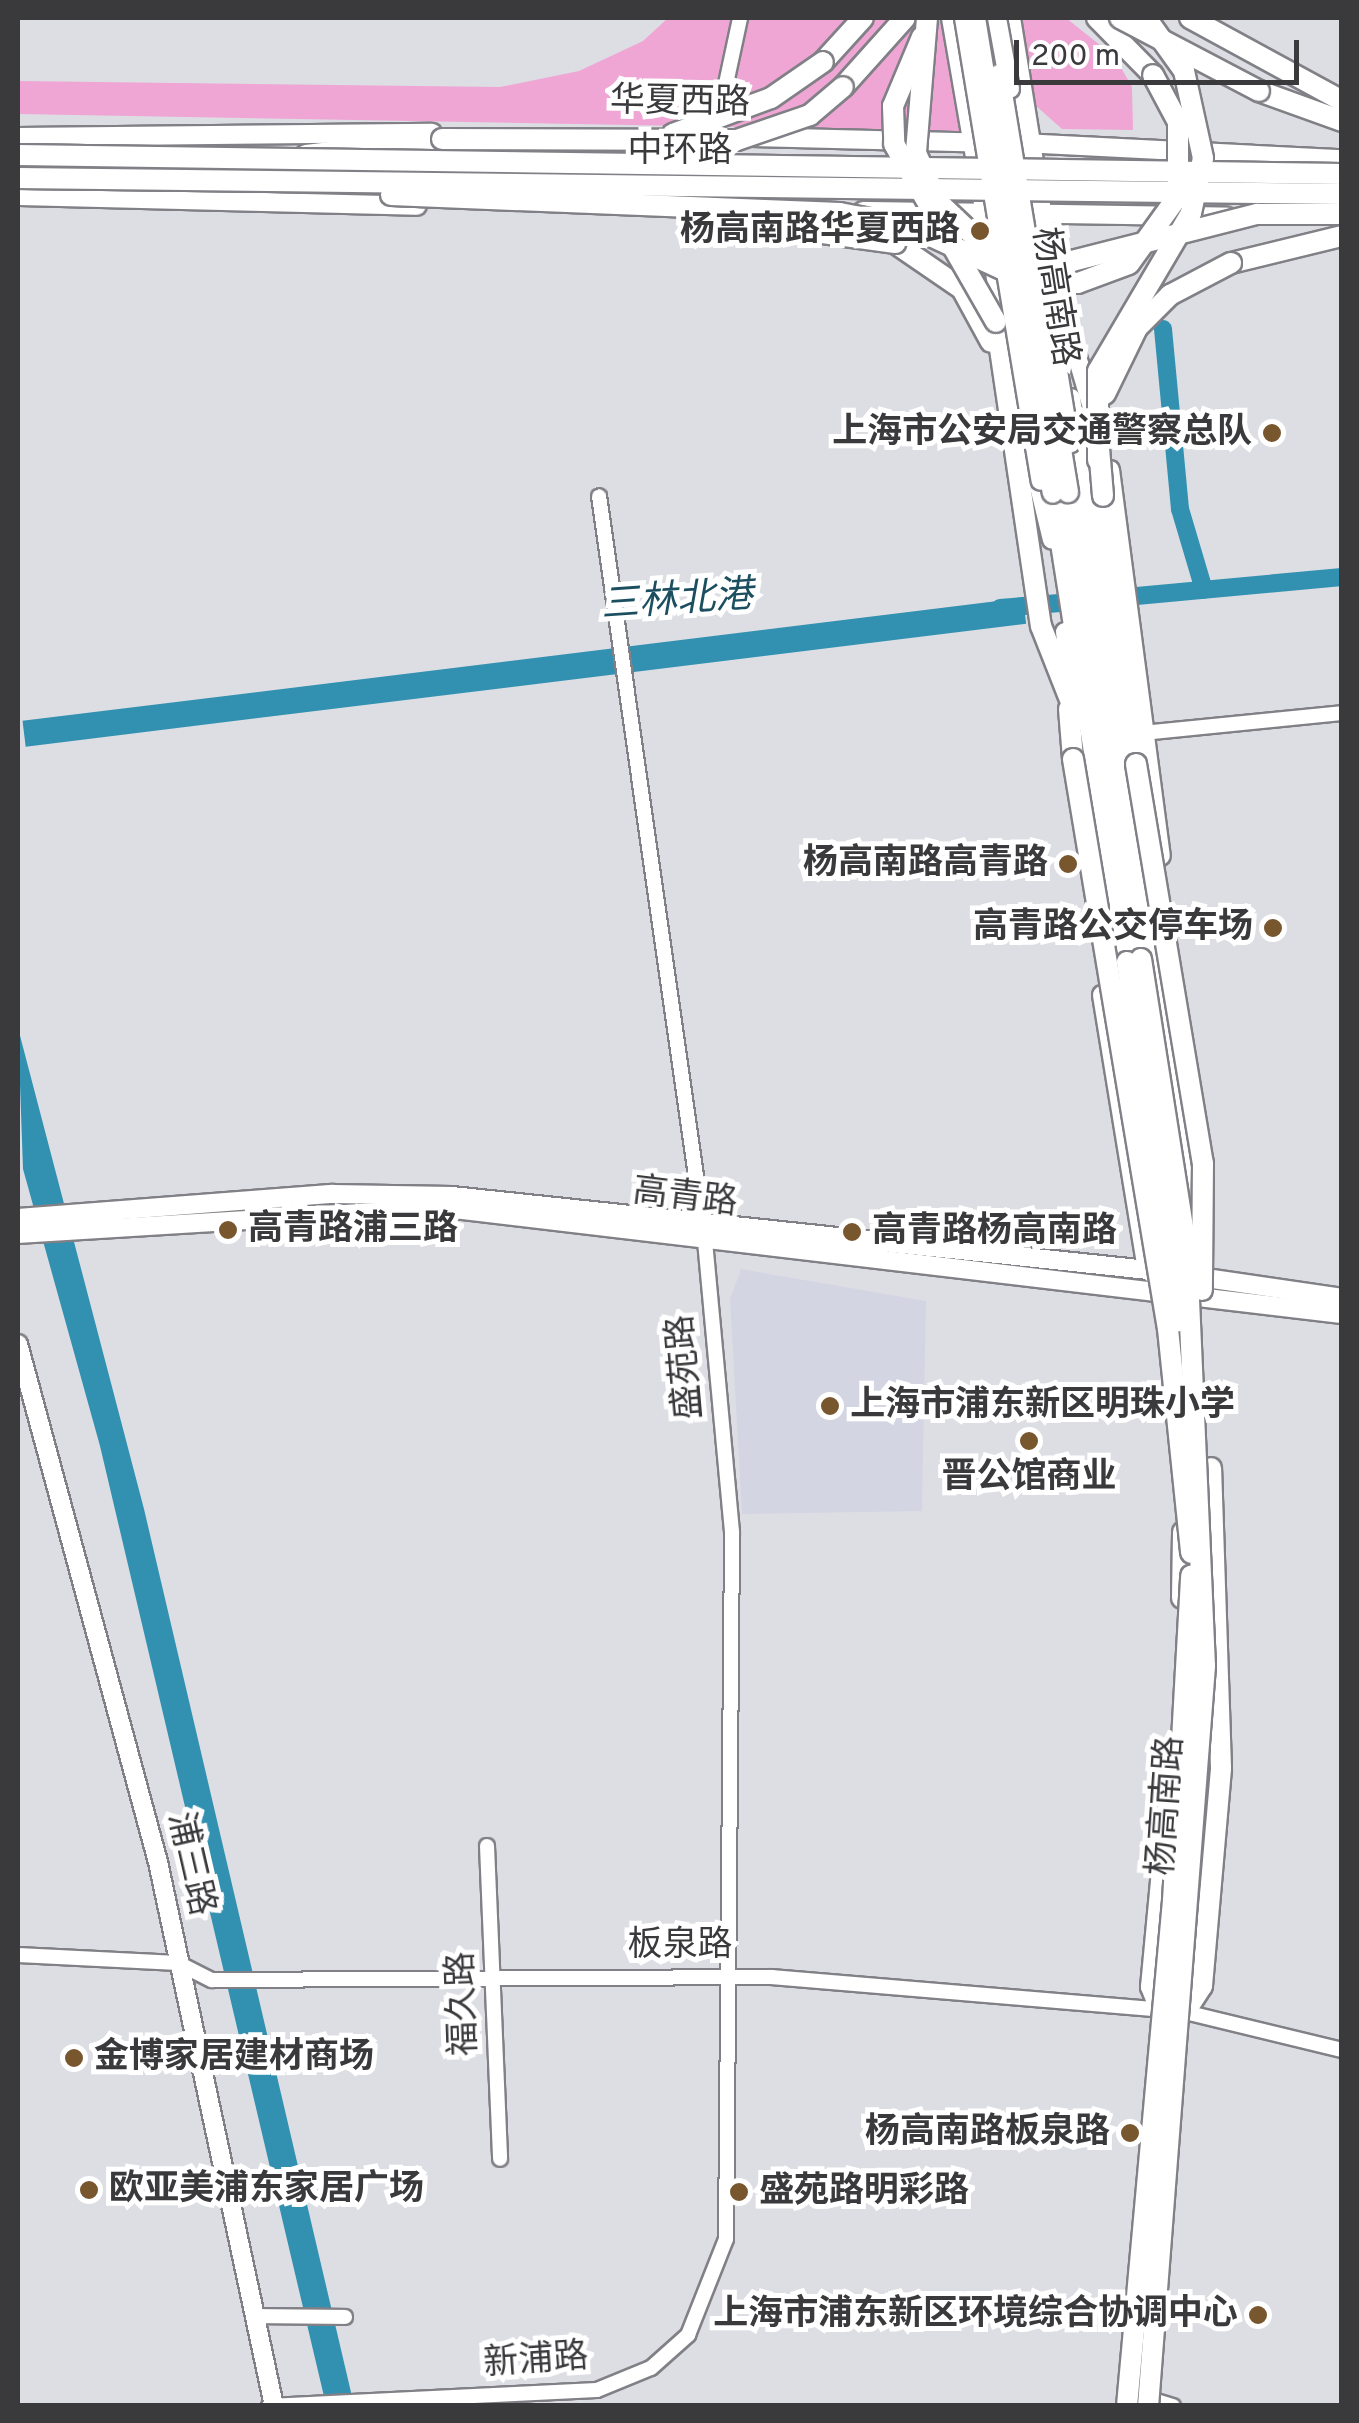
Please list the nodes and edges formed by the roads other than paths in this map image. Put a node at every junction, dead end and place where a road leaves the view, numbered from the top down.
1 (740, 18) edge
2 (863, 18) edge
3 (905, 18) edge
4 (927, 18) edge
5 (940, 18) edge
6 (951, 18) edge
7 (964, 18) edge
8 (976, 18) edge
9 (990, 18) edge
10 (997, 18) edge
11 (1011, 18) edge
12 (1097, 18) edge
13 (1120, 18) edge
14 (1146, 18) edge
15 (1190, 18) edge
16 (1342, 101) edge
17 (1342, 121) edge
18 (717, 136) junction
19 (18, 137) edge
20 (644, 142) junction
21 (968, 142) junction
22 (1034, 143) junction
23 (18, 155) edge
24 (290, 158) junction
25 (1342, 159) edge
26 (1342, 174) edge
27 (18, 178) edge
28 (290, 182) junction
29 (1342, 194) edge
30 (18, 196) edge
31 (629, 206) junction
32 (981, 212) junction
33 (1043, 212) junction
34 (1342, 217) edge
35 (1342, 236) edge
36 (1047, 249) junction
37 (1012, 421) junction
38 (1098, 460) junction
39 (1053, 493) junction
40 (599, 496) dead end
41 (1052, 540) junction
42 (1076, 579) junction
43 (1096, 624) junction
44 (1134, 653) junction
45 (1115, 700) junction
46 (1070, 709) junction
47 (1342, 713) edge
48 (1142, 733) junction
49 (1083, 763) junction
50 (1086, 799) junction
51 (1134, 960) junction
52 (22, 1217) edge
53 (703, 1225) junction
54 (24, 1236) edge
55 (1156, 1270) junction
56 (1198, 1294) junction
57 (1342, 1298) edge
58 (1342, 1314) edge
59 (1197, 1322) junction
60 (18, 1344) edge
61 (1203, 1409) junction
62 (1211, 1468) junction
63 (1182, 1500) junction
64 (1204, 1511) junction
65 (1191, 1552) junction
66 (487, 1846) dead end
67 (18, 1956) edge
68 (178, 1963) junction
69 (732, 1975) junction
70 (493, 1977) junction
71 (1172, 2010) junction
72 (1342, 2050) edge
73 (500, 2159) dead end
74 (726, 2240) joint
75 (256, 2316) junction
76 (344, 2317) dead end
77 (521, 2400) edge
78 (1151, 2404) edge
79 (272, 2405) edge
80 (1125, 2406) edge
81 (1174, 2406) edge

1 - 18 street
2 - 20 highway, bridge
3 - 20 highway, bridge
4 - 34 highway, bridge
5 - 37 highway, bridge
6 - 21 main road, 杨高南路
7 - 39 main road, 杨高南路, bridge
8 - 39 highway, 杨高南路, bridge
9 - 39 highway, 杨高南路, bridge
10 - 39 main road, 杨高南路, bridge
11 - 22 main road, 杨高南路
12 - 31 highway, bridge
13 - 17 highway, bridge
14 - 38 highway, bridge
15 - 16 highway
18 - 19 main road, 华夏西路
18 - 21 main road, 华夏西路
20 - 24 highway, bridge
21 - 22 main road, 华夏西路
21 - 32 main road, 杨高南路
22 - 25 main road, 华夏西路
22 - 33 main road, 杨高南路
23 - 24 highway, 中环路, bridge
24 - 26 highway, 中环路, bridge
27 - 28 highway, 中环路, bridge
28 - 29 highway, 中环路, bridge
28 - 31 highway, bridge
30 - 32 main road
31 - 37 highway, bridge
32 - 33 main road
32 - 41 main road, 杨高南路
33 - 34 main road
33 - 36 main road, 杨高南路
35 - 38 highway, bridge
36 - 42 main road, 杨高南路
36 - 43 main road, 杨高南路
37 - 39 highway
38 - 43 highway, bridge
39 - 41 main road, 杨高南路
39 - 42 highway, 杨高南路
39 - 42 highway, 杨高南路
39 - 46 highway
40 - 53 street, 盛苑路
41 - 42 main road, 杨高南路
42 - 43 highway, 杨高南路
43 - 44 main road
43 - 45 highway, 杨高南路
43 - 45 highway
43 - 46 main road, 杨高南路
43 - 49 highway, 杨高南路
44 - 45 main road, 杨高南路
44 - 48 main road, 杨高南路
45 - 51 highway, 杨高南路
45 - 56 main road, 杨高南路
45 - 62 highway, 杨高南路, bridge
46 - 49 highway, 杨高南路
46 - 50 main road, 杨高南路
47 - 48 street
48 - 56 main road, 杨高南路
49 - 50 main road, 杨高南路
49 - 51 highway, 杨高南路
49 - 63 highway, 杨高南路, bridge
50 - 55 main road, 杨高南路
50 - 55 main road
51 - 64 highway, 杨高南路, bridge
51 - 65 highway, 杨高南路, bridge
52 - 53 main road, 高青路
53 - 54 main road, 高青路
53 - 55 main road, 高青路
53 - 56 main road, 高青路
53 - 69 street, 盛苑路
55 - 56 main road, 高青路
56 - 57 main road, 高青路
56 - 58 main road, 高青路
56 - 59 main road, 杨高南路
56 - 59 main road
56 - 61 main road, 杨高南路
56 - 71 main road, 杨高南路
59 - 61 main road, 杨高南路
60 - 68 main road, 浦三路
61 - 71 main road, 杨高南路
62 - 64 highway, 杨高南路
62 - 71 highway
63 - 65 highway, 杨高南路, bridge
63 - 71 highway, bridge
64 - 78 highway, 杨高南路, bridge
65 - 80 highway, 杨高南路, bridge
66 - 70 street, 福久路
67 - 68 street, 板泉路
68 - 70 street, 板泉路
68 - 75 main road, 浦三路
69 - 70 street, 板泉路
69 - 71 street, 板泉路
69 - 74 street, 盛苑路
70 - 73 street, 福久路
71 - 72 street, 板泉路
71 - 78 main road, 杨高南路
71 - 80 main road, 杨高南路
74 - 77 street, 新浦路
75 - 76 street
75 - 79 main road, 浦三路
77 - 79 street, 新浦路
78 - 81 street

